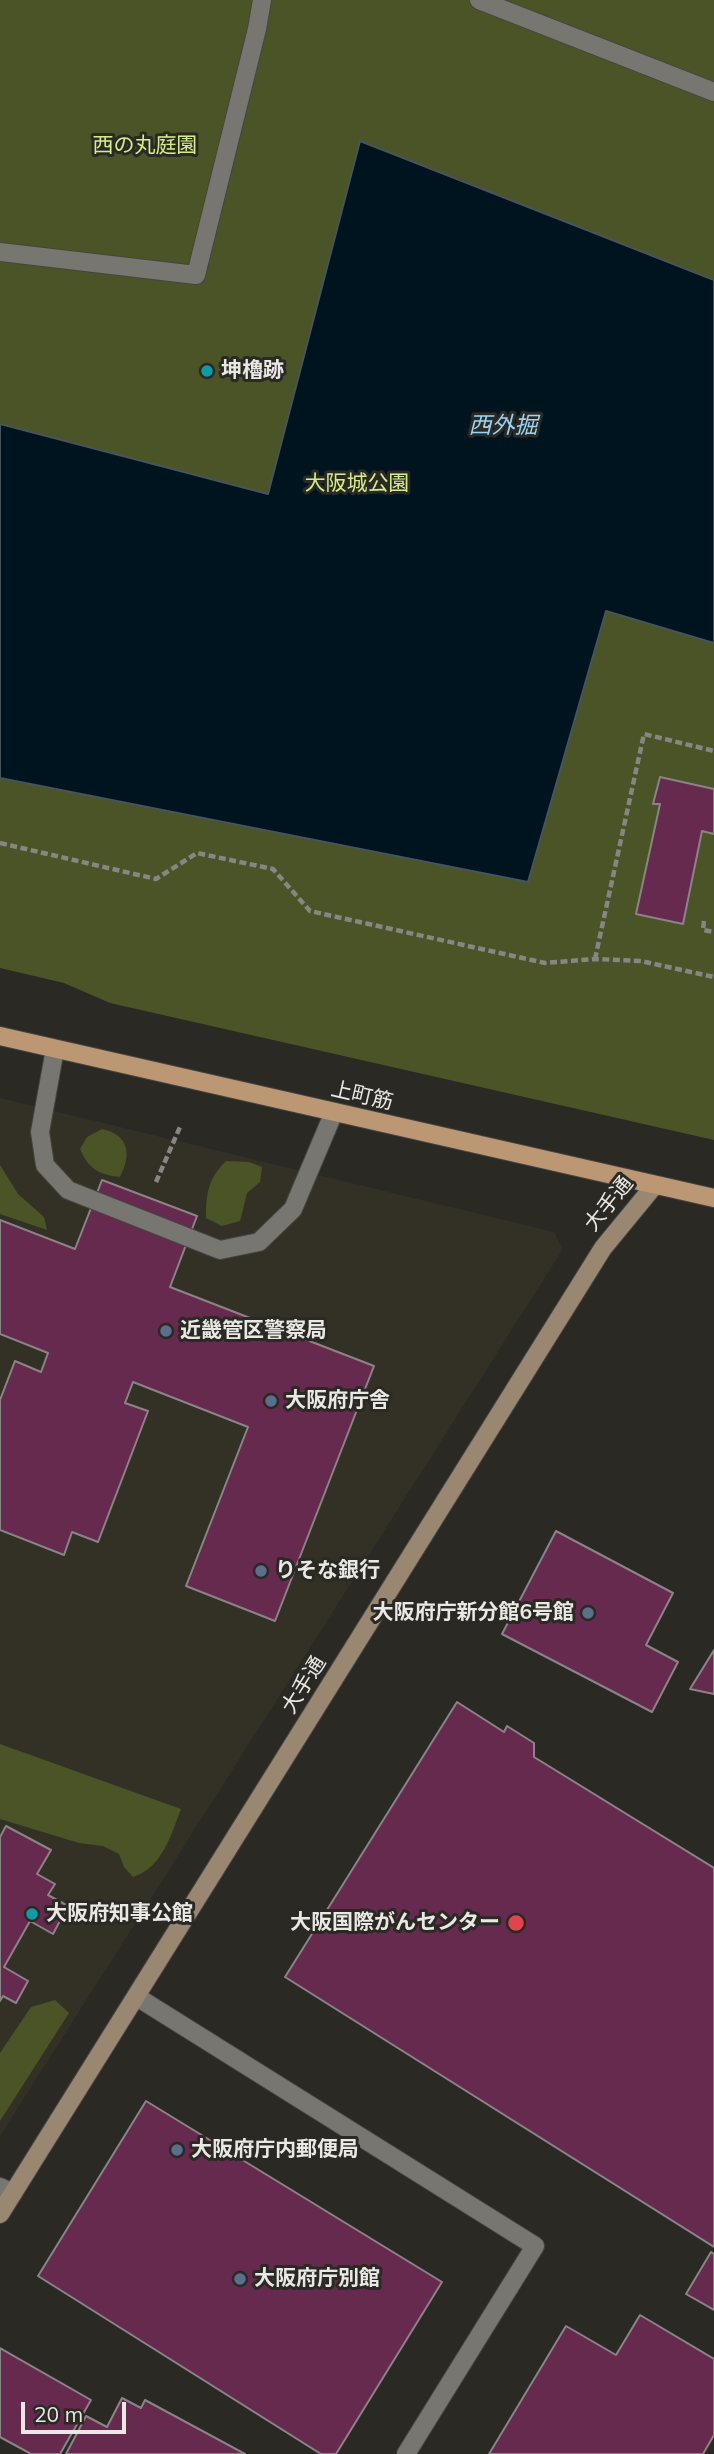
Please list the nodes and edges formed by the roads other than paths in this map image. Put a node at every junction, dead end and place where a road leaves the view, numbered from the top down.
1 (262, 0) edge
2 (479, 0) edge
3 (714, 92) edge
4 (0, 252) edge
5 (0, 1036) edge
6 (55, 1049) junction
7 (334, 1112) junction
8 (654, 1186) junction
9 (714, 1198) edge
10 (137, 1997) junction
11 (6, 2190) edge
12 (0, 2214) edge
13 (406, 2454) edge

1 - 4 street
2 - 3 street
5 - 6 main road, 上町筋
6 - 7 main road, 上町筋
6 - 7 street
7 - 8 main road, 上町筋
8 - 9 main road, 上町筋
8 - 10 street, 大手通
10 - 11 street, 大手通
10 - 13 street
11 - 12 street, 大手通

